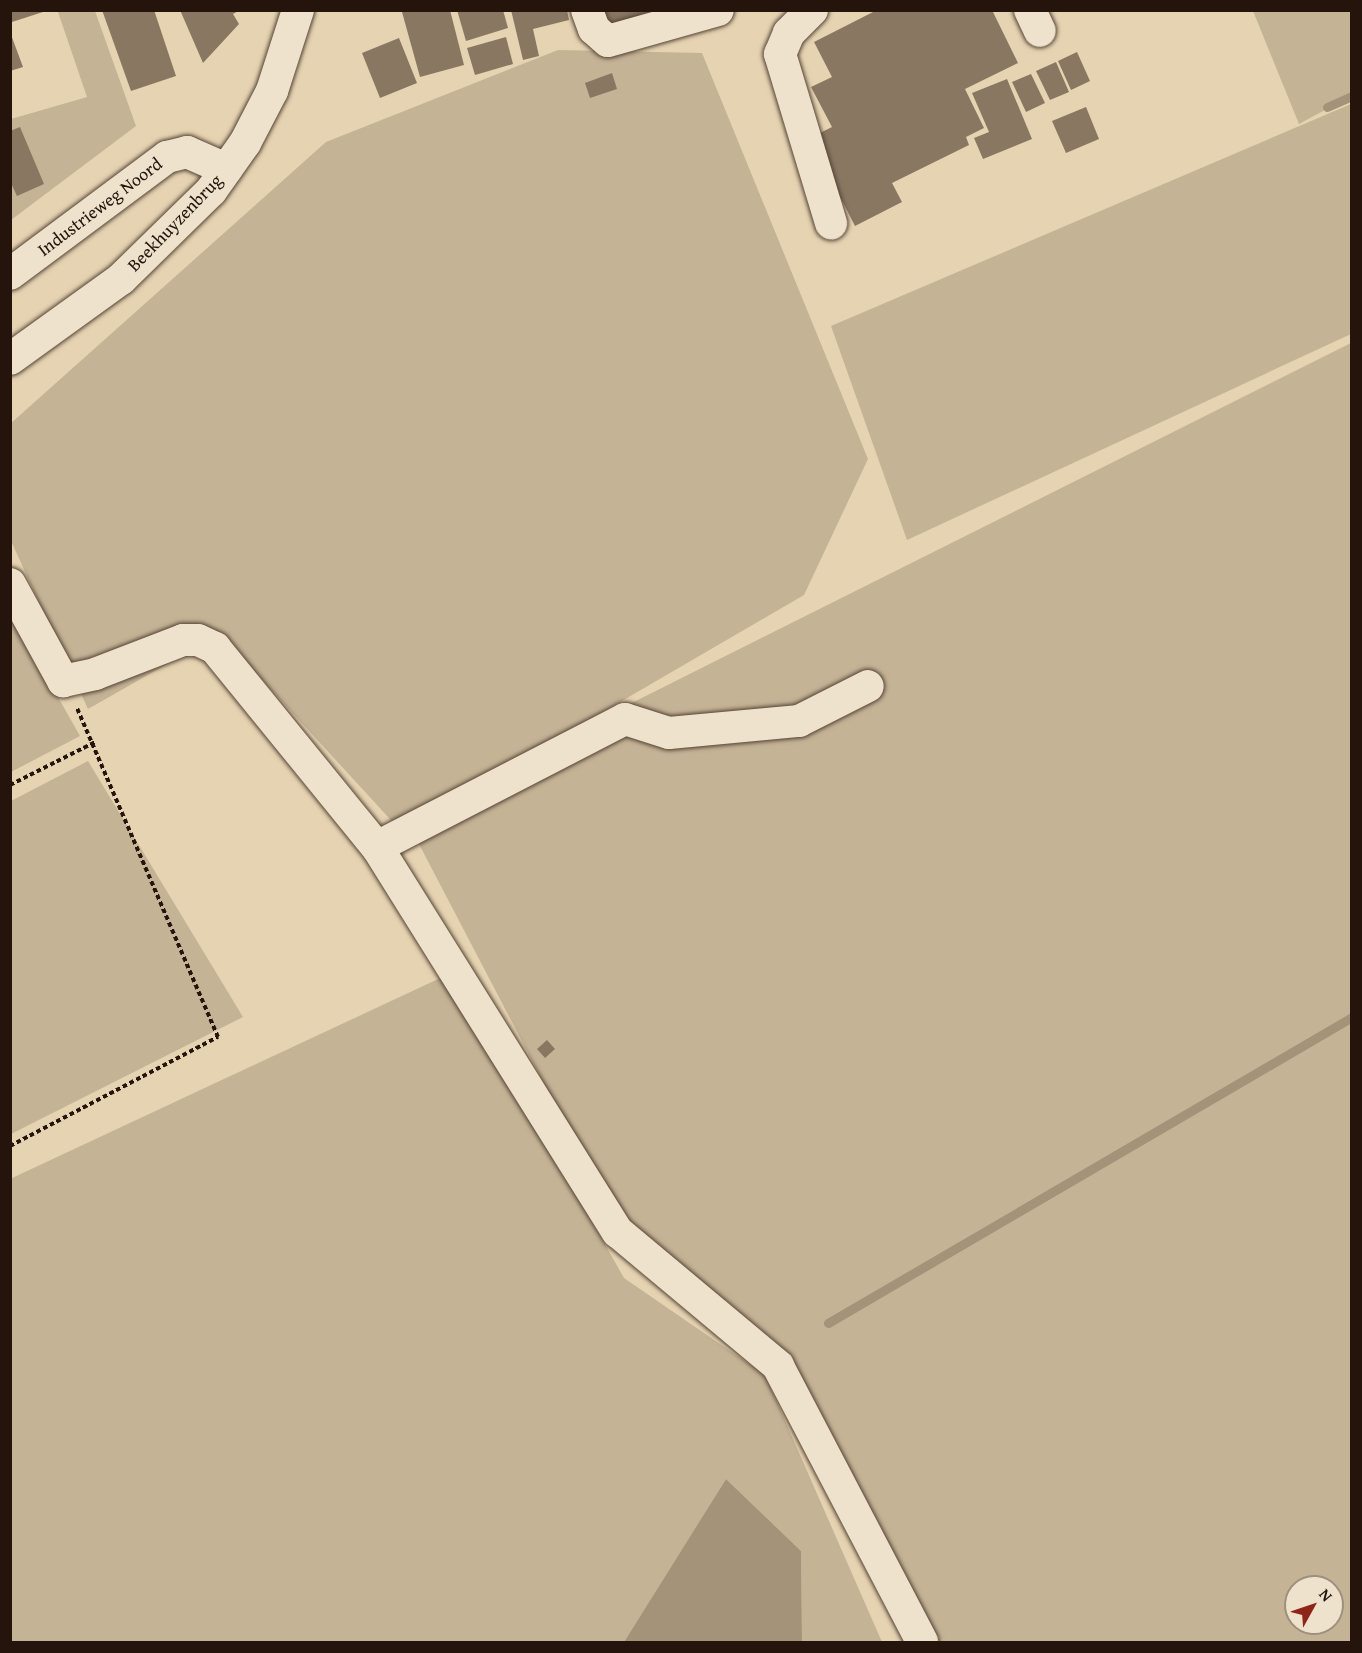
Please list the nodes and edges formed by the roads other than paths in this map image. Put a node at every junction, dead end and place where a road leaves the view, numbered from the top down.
1 (298, 10) edge
2 (587, 10) edge
3 (718, 10) edge
4 (812, 10) edge
5 (226, 169) junction
6 (831, 223) dead end
7 (10, 274) edge
8 (10, 359) edge
9 (10, 584) edge
10 (868, 686) dead end
11 (377, 847) junction
12 (922, 1642) edge

1 - 5 street, Beekhuyzenbrug
2 - 3 street
4 - 6 street
5 - 7 street, Industrieweg Noord
5 - 8 street, Beekhuyzenbrug
9 - 11 street
10 - 11 street
11 - 12 street

